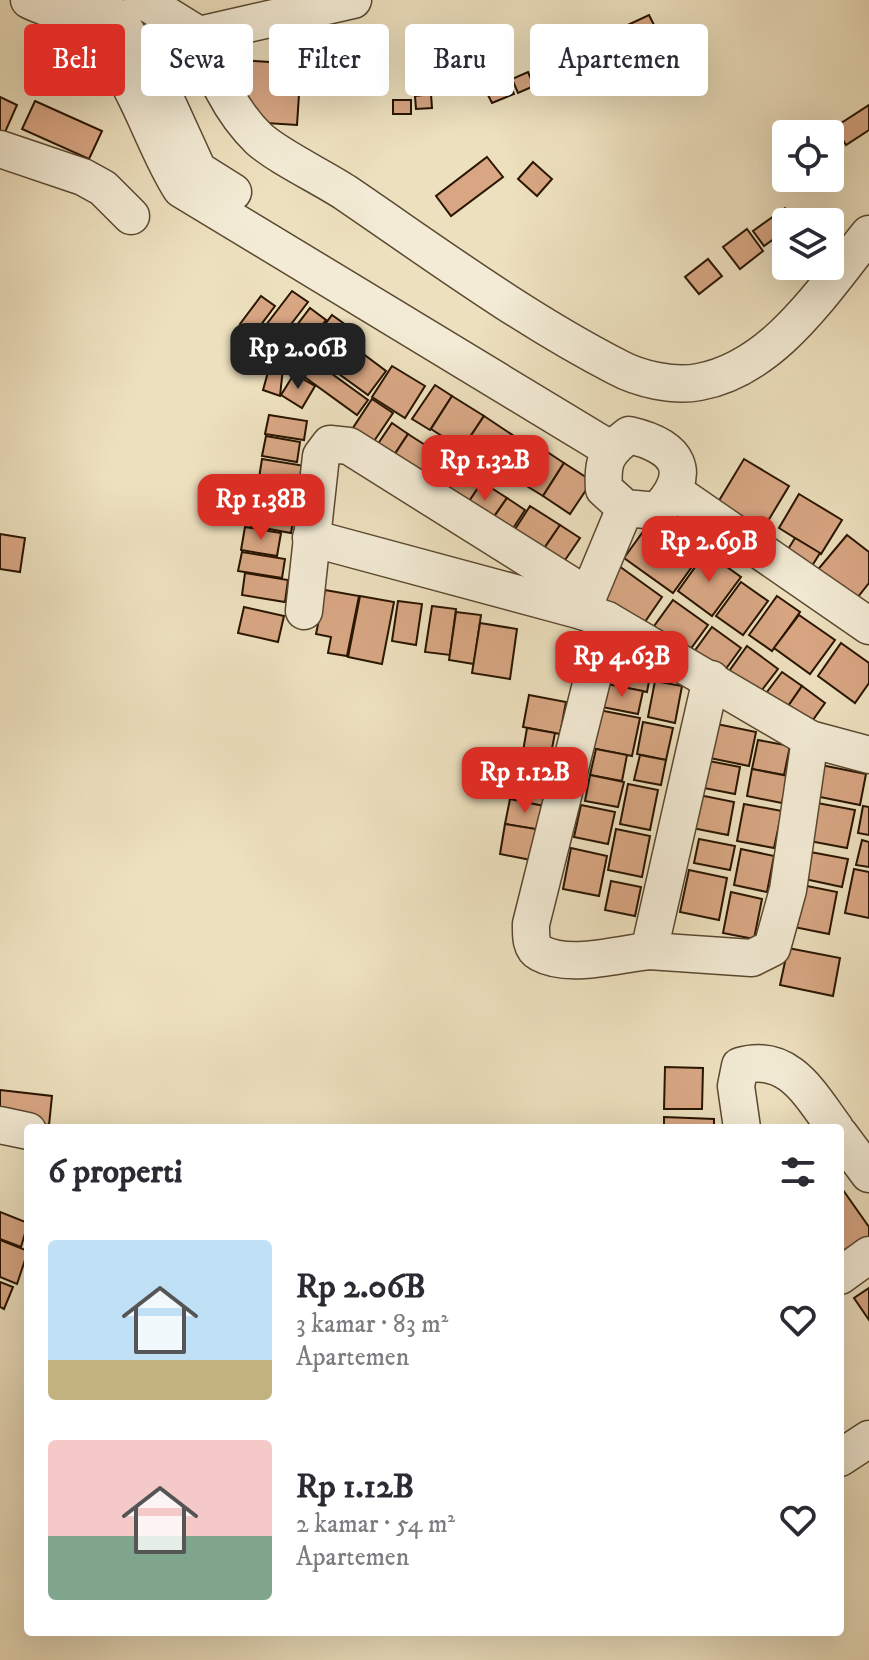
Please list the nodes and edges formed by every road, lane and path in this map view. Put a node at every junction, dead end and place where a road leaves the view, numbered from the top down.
1 (29, 0) edge
2 (353, 0) edge
3 (112, 14) edge
4 (153, 24) edge
5 (247, 24) edge
6 (225, 96) edge
7 (0, 149) edge
8 (131, 216) dead end
9 (869, 234) edge
10 (619, 442) junction
11 (675, 492) junction
12 (625, 508) junction
13 (311, 538) junction
14 (592, 609) junction
15 (304, 611) dead end
16 (869, 626) edge
17 (711, 679) junction
18 (810, 739) junction
19 (869, 755) edge
20 (649, 951) junction
21 (741, 1124) edge
22 (826, 1124) edge
23 (0, 1125) edge
24 (24, 1130) edge
25 (844, 1145) edge
26 (869, 1174) edge
27 (869, 1255) edge
28 (844, 1273) edge
29 (869, 1439) edge
30 (844, 1455) edge

1 - 3 street
2 - 5 street
3 - 4 street
3 - 10 street
6 - 9 street
7 - 8 street
10 - 11 street
10 - 12 street
11 - 12 street
11 - 16 street
12 - 14 street
13 - 14 street
13 - 14 street
13 - 15 street
14 - 17 street
14 - 20 street
17 - 18 street
17 - 20 street
18 - 19 street
18 - 20 street
21 - 22 street
23 - 24 street
25 - 26 street
27 - 28 street
29 - 30 street

